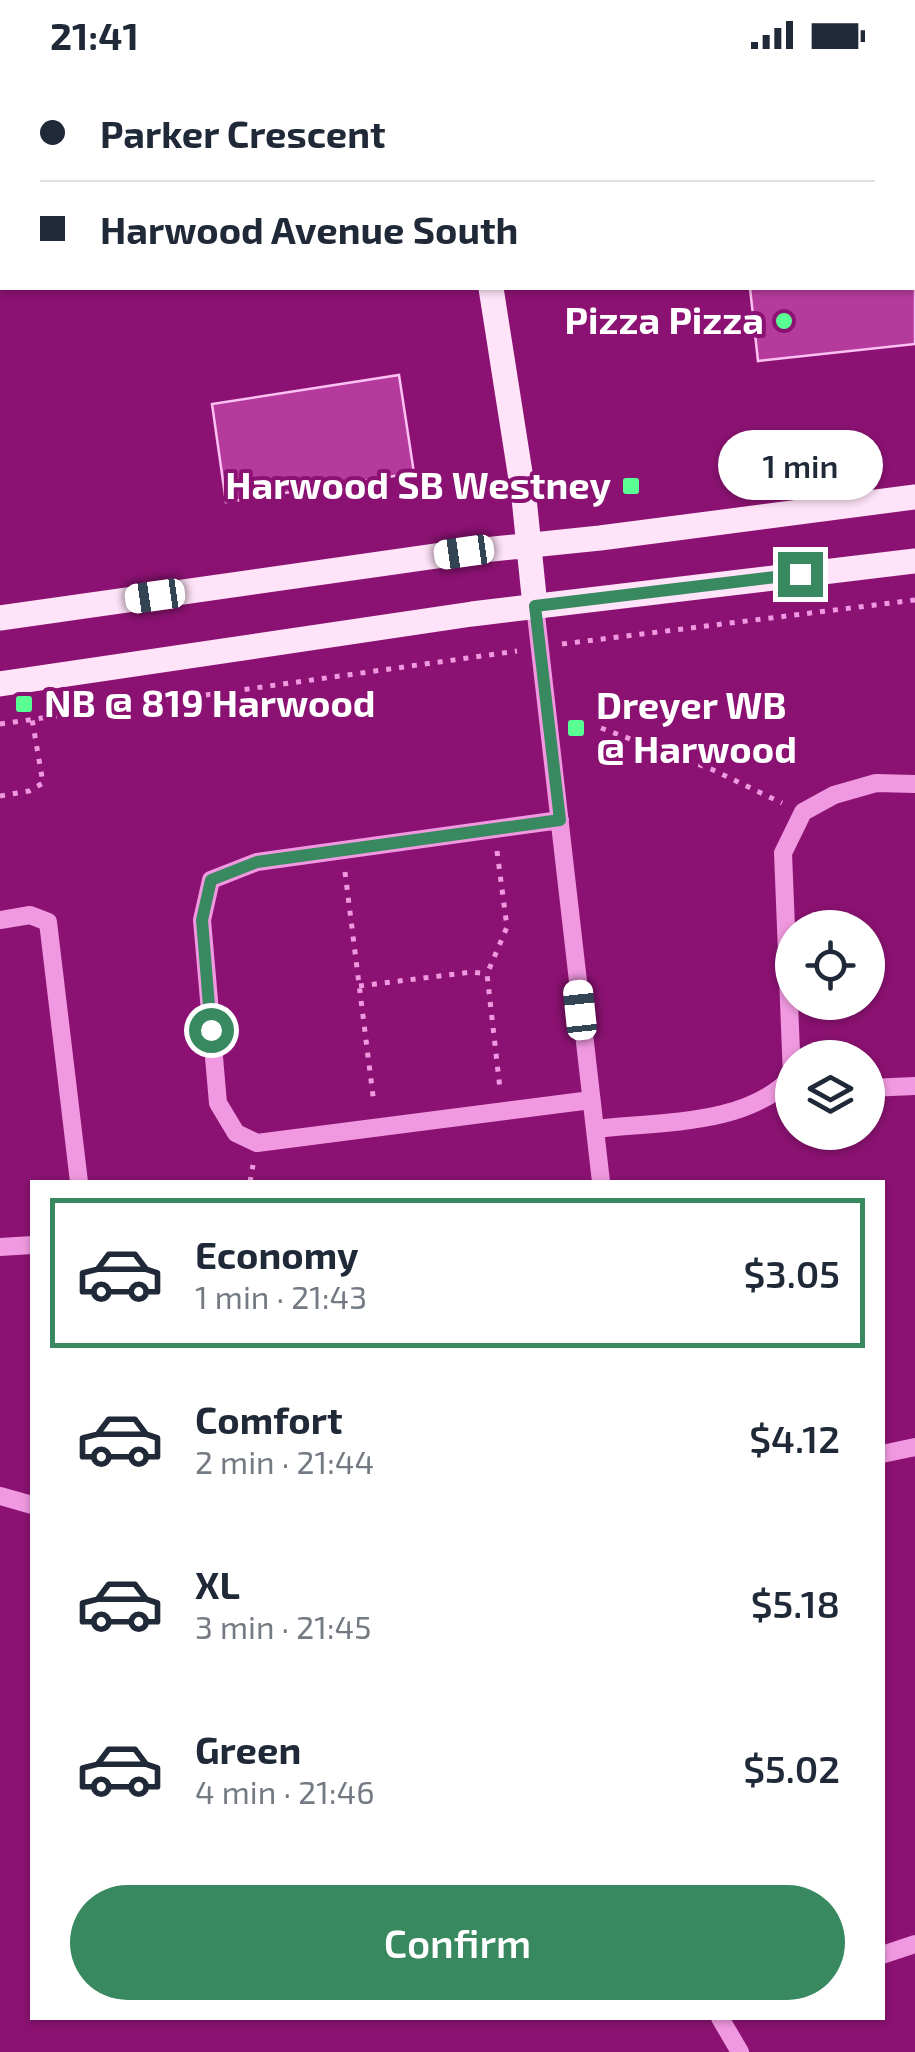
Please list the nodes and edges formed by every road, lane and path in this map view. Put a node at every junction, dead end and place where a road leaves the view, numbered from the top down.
1 (490, 290) edge
2 (915, 497) edge
3 (530, 544) junction
4 (915, 561) edge
5 (915, 600) edge
6 (535, 606) junction
7 (0, 618) edge
8 (598, 638) dead end
9 (489, 655) dead end
10 (0, 684) edge
11 (32, 719) junction
12 (0, 724) edge
13 (601, 728) dead end
14 (915, 784) edge
15 (0, 796) edge
16 (803, 812) junction
17 (560, 820) junction
18 (494, 828) junction
19 (342, 849) junction
20 (0, 920) edge
21 (487, 974) junction
22 (359, 986) junction
23 (915, 1086) edge
24 (885, 1087) edge
25 (591, 1100) junction
26 (503, 1112) junction
27 (378, 1128) junction
28 (595, 1129) junction
29 (78, 1180) edge
30 (601, 1180) edge
31 (30, 1245) edge
32 (0, 1247) edge
33 (915, 1447) edge
34 (885, 1453) edge
35 (0, 1496) edge
36 (30, 1504) edge
37 (915, 1944) edge
38 (885, 1954) edge
39 (724, 2020) edge
40 (740, 2052) edge

1 - 3 main road
2 - 3 main road
3 - 6 main road
3 - 7 main road
4 - 6 main road
5 - 8 path
6 - 10 main road
6 - 17 street
9 - 11 path
11 - 12 path
11 - 15 path
13 - 16 path
14 - 16 street
16 - 28 street
17 - 18 street
17 - 25 street
18 - 19 street
18 - 21 path
19 - 22 path
19 - 27 street
20 - 29 street
21 - 22 path
21 - 26 path
22 - 27 path
23 - 24 street
25 - 26 street
25 - 28 street
26 - 27 street
28 - 30 street
31 - 32 street
33 - 34 street
35 - 36 street
37 - 38 street
39 - 40 street

